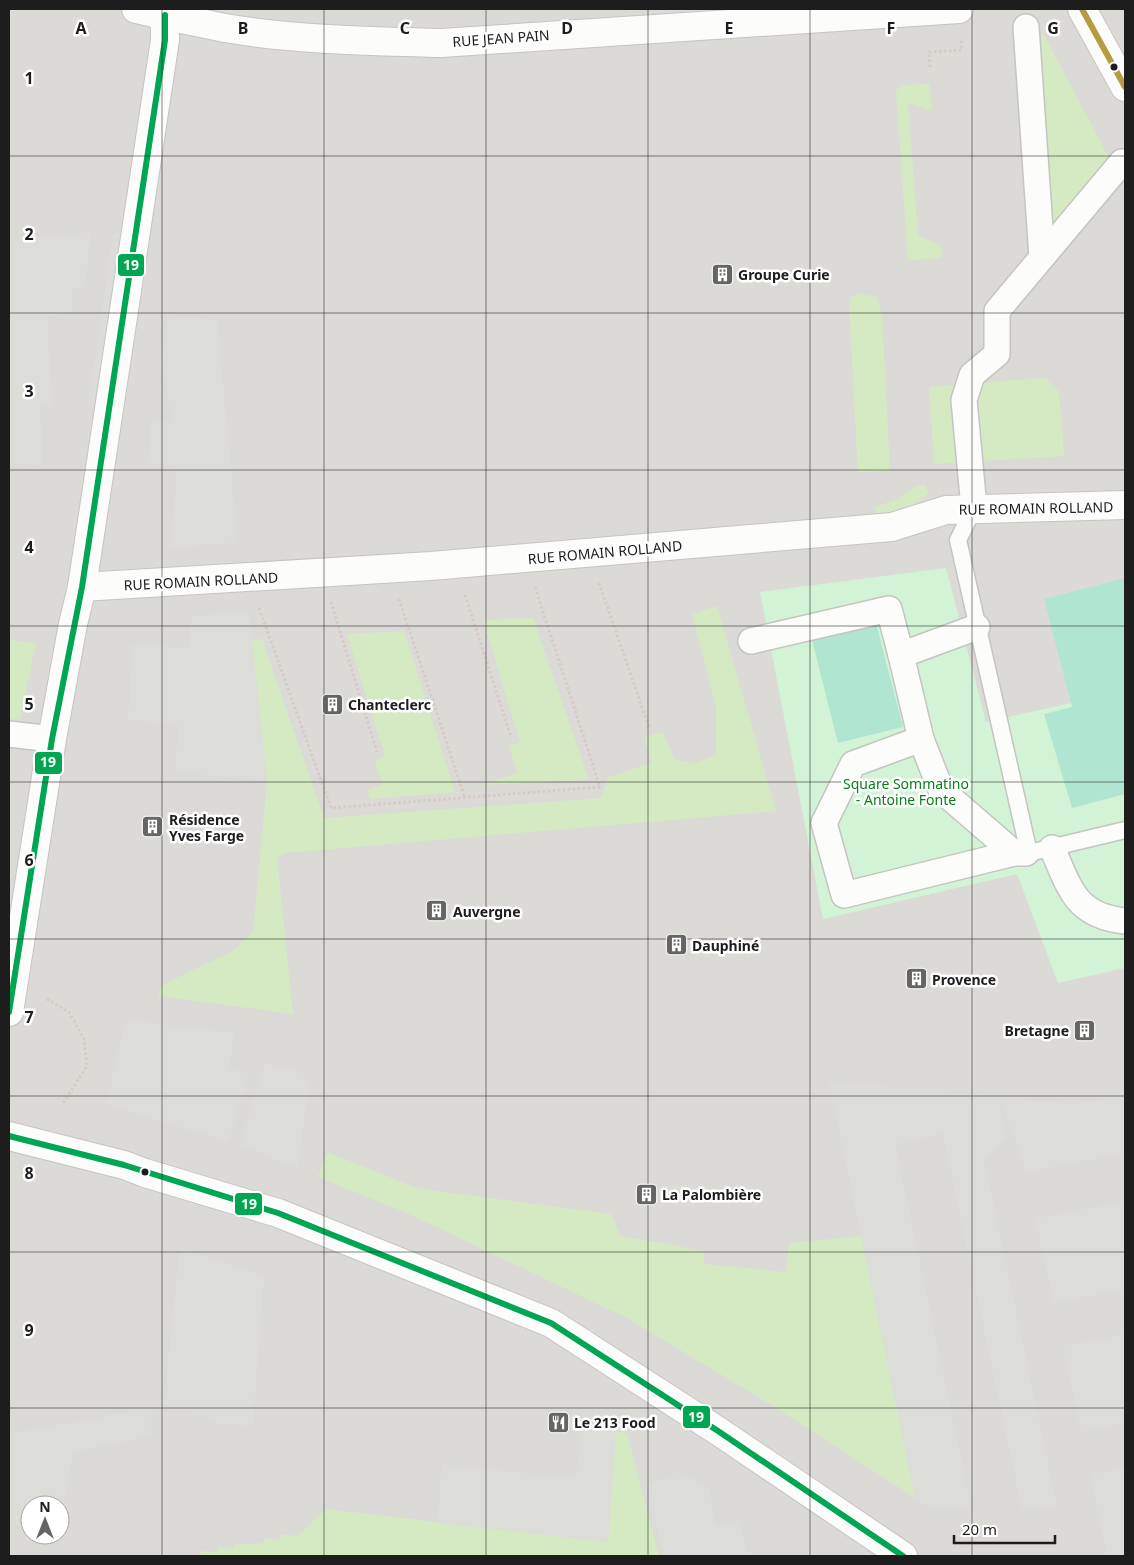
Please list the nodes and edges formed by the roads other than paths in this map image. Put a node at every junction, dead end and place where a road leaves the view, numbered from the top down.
1 (136, 9) edge
2 (1082, 9) edge
3 (165, 12) edge
4 (960, 20) edge
5 (1026, 27) dead end
6 (1125, 87) edge
7 (1122, 162) dead end
8 (1042, 257) junction
9 (1125, 505) edge
10 (974, 508) junction
11 (82, 587) junction
12 (977, 627) junction
13 (751, 641) dead end
14 (901, 655) junction
15 (9, 734) edge
16 (52, 740) junction
17 (921, 740) junction
18 (1125, 830) edge
19 (1032, 851) junction
20 (1125, 922) edge
21 (9, 1012) edge
22 (9, 1136) edge
23 (903, 1556) edge

1 - 3 street, RUE JEAN PAIN
2 - 6 street
3 - 4 street, RUE JEAN PAIN
3 - 11 street
5 - 8 street
7 - 8 street
8 - 10 street
9 - 10 street, RUE ROMAIN ROLLAND
10 - 11 street, RUE ROMAIN ROLLAND
10 - 12 lane
11 - 16 street
12 - 14 street
12 - 19 lane
13 - 14 street
14 - 17 street
15 - 16 street
16 - 21 street
17 - 19 street
17 - 19 street
18 - 19 lane
19 - 20 street
22 - 23 street

